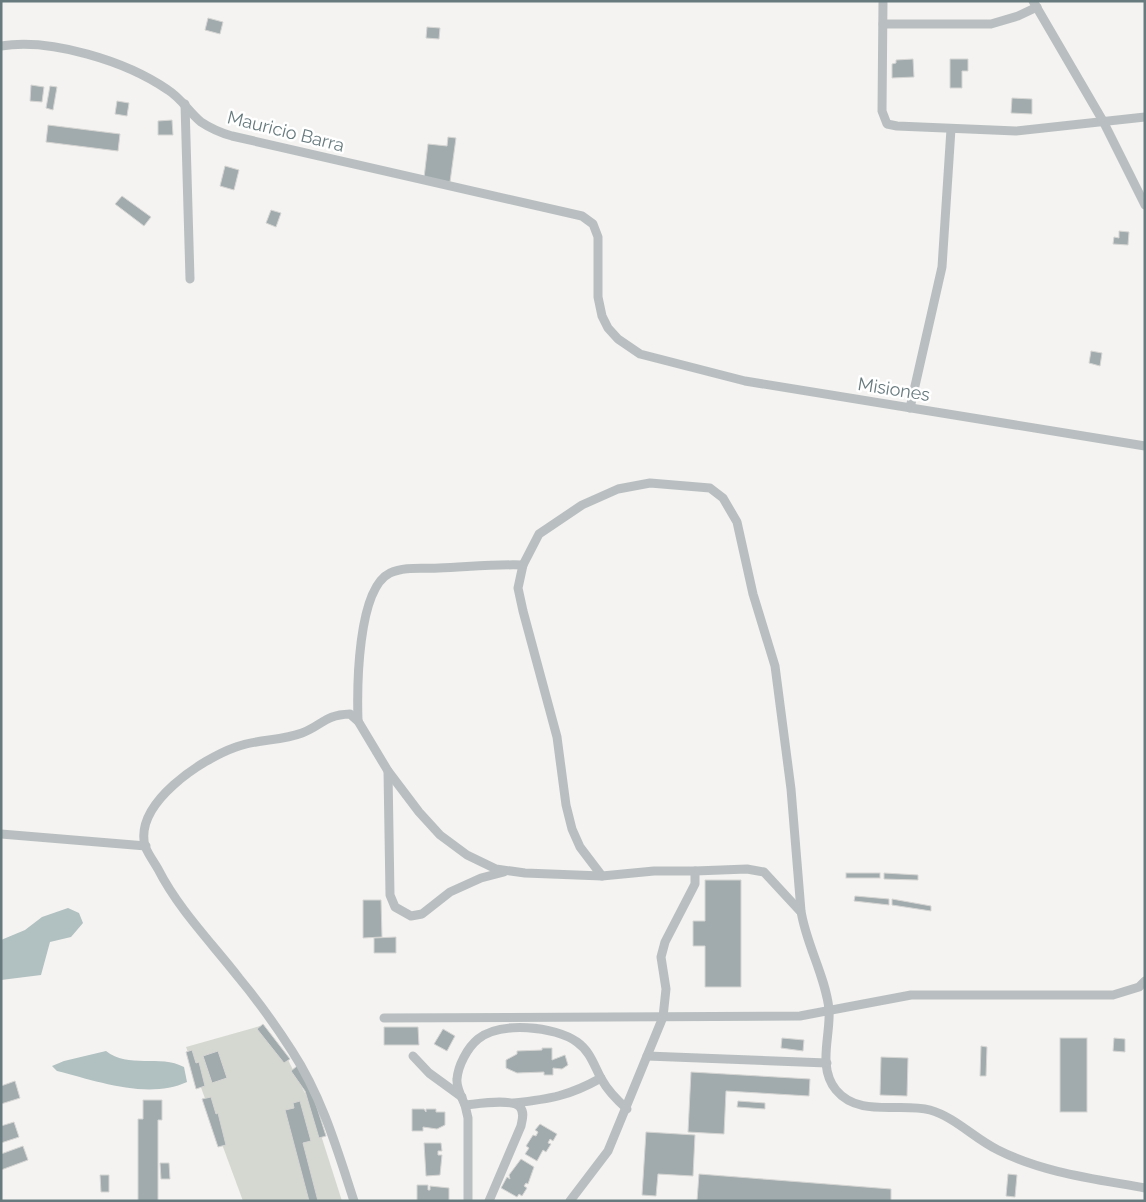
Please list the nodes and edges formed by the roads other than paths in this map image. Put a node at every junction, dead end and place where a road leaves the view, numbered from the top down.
1 (883, 1) edge
2 (1035, 4) edge
3 (883, 24) junction
4 (1, 46) edge
5 (185, 104) junction
6 (1145, 117) edge
7 (1103, 121) junction
8 (952, 129) junction
9 (1145, 205) edge
10 (582, 216) joint
11 (190, 279) dead end
12 (910, 408) junction
13 (1145, 446) edge
14 (523, 565) junction
15 (358, 721) junction
16 (388, 771) junction
17 (1, 834) edge
18 (146, 846) junction
19 (507, 871) junction
20 (695, 871) junction
21 (602, 876) junction
22 (801, 911) junction
23 (1145, 981) edge
24 (829, 1010) junction
25 (663, 1016) junction
26 (384, 1018) dead end
27 (413, 1056) dead end
28 (647, 1056) junction
29 (827, 1063) junction
30 (601, 1078) junction
31 (463, 1101) junction
32 (514, 1103) junction
33 (627, 1109) junction
34 (1145, 1188) edge
35 (354, 1201) edge
36 (468, 1201) edge
37 (489, 1201) edge
38 (570, 1201) edge

1 - 3 street
2 - 3 street
2 - 7 street
3 - 8 street
4 - 5 street, Mauricio Barra
5 - 10 street, Mauricio Barra
5 - 11 street
6 - 7 street
7 - 8 street
7 - 9 street
8 - 12 street
10 - 12 street, Misiones
12 - 13 street, Misiones
14 - 15 street
14 - 21 street
14 - 22 street
15 - 16 street
15 - 18 street
16 - 19 street
16 - 19 street
17 - 18 street
18 - 35 street
19 - 21 street
20 - 21 street
20 - 22 street
20 - 25 street
22 - 24 street
23 - 24 street
24 - 25 street
24 - 29 street
25 - 26 street
25 - 28 street
27 - 31 street
28 - 29 street
28 - 33 street
29 - 34 street
30 - 31 street
30 - 32 street
30 - 33 street
31 - 32 street
31 - 36 street
32 - 37 street
33 - 38 street

